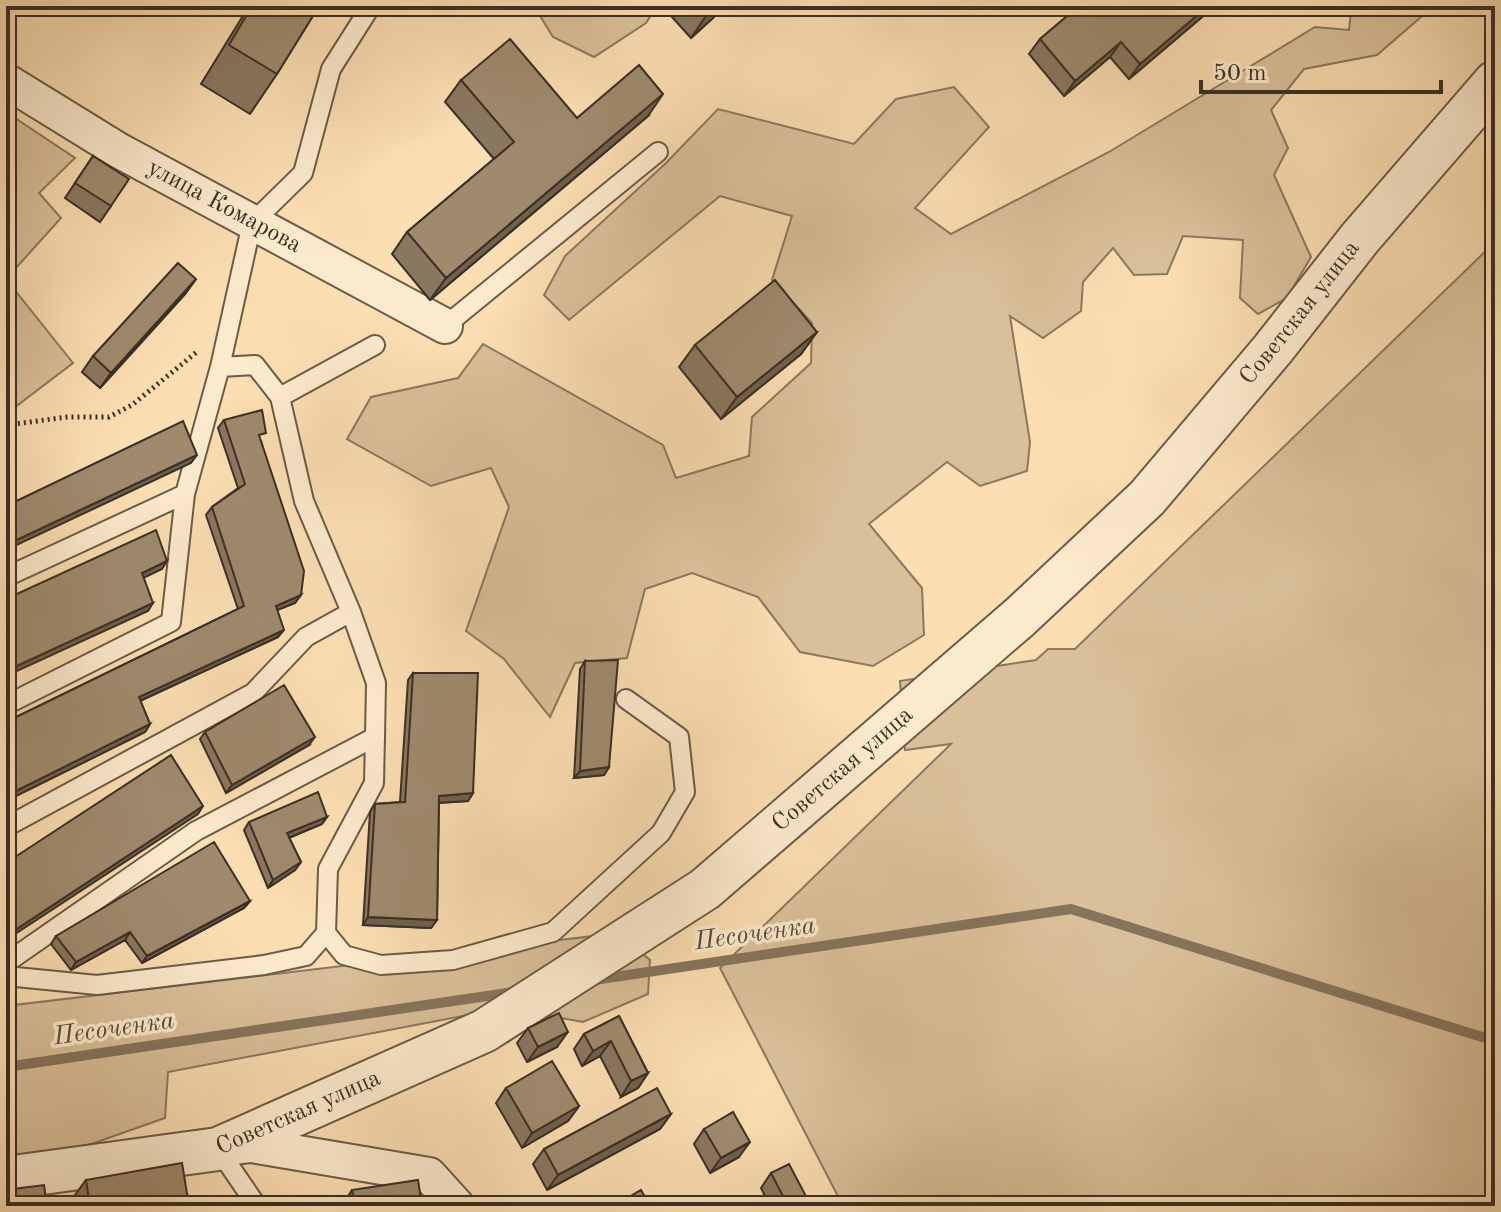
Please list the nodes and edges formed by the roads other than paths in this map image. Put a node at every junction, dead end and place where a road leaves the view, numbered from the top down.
1 (371, 6) edge
2 (6, 81) edge
3 (1495, 82) edge
4 (658, 152) dead end
5 (252, 223) junction
6 (445, 326) joint
7 (375, 345) dead end
8 (220, 367) junction
9 (280, 397) junction
10 (185, 494) junction
11 (6, 577) edge
12 (351, 612) junction
13 (626, 699) dead end
14 (6, 705) edge
15 (375, 737) junction
16 (6, 827) edge
17 (326, 933) junction
18 (6, 963) edge
19 (6, 976) edge
20 (218, 1149) junction
21 (6, 1178) edge
22 (257, 1206) edge
23 (457, 1206) edge

1 - 5 lane
2 - 5 street, улица Комарова
3 - 20 street, Советская улица
4 - 6 lane
5 - 6 street, улица Комарова
5 - 8 lane
7 - 9 lane
8 - 9 lane
8 - 10 lane
9 - 12 lane
10 - 11 lane
10 - 14 lane
12 - 15 lane
12 - 16 lane
13 - 17 lane
15 - 17 lane
15 - 18 lane
17 - 19 lane
20 - 21 street, Советская улица
20 - 22 lane
20 - 23 street

